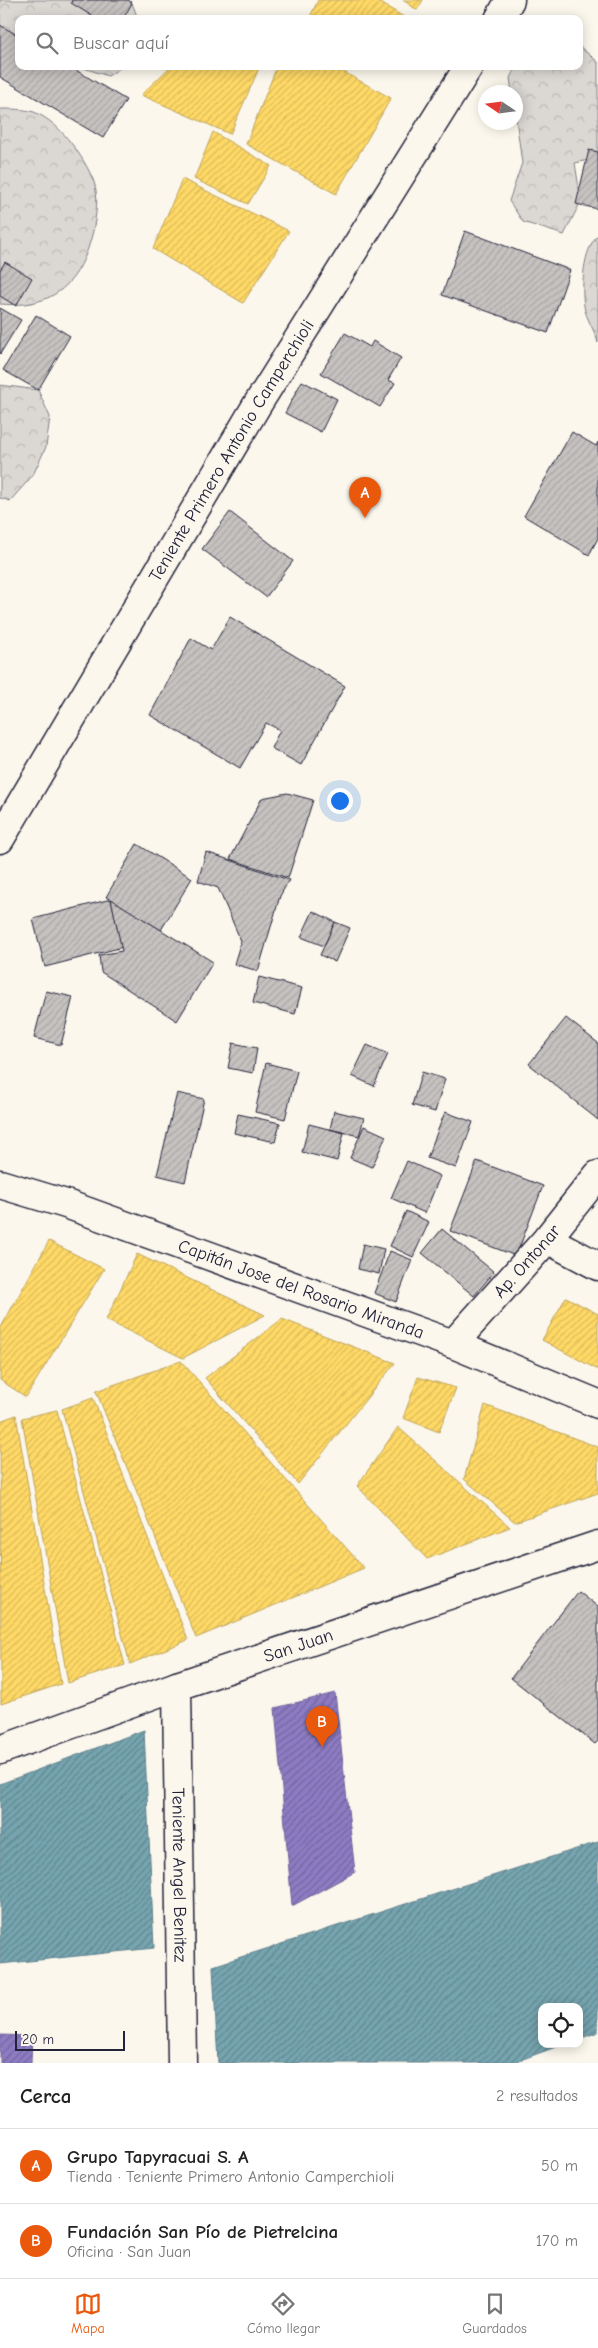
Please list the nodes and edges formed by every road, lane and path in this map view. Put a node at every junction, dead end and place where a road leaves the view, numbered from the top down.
1 (510, 0) edge
2 (501, 15) edge
3 (466, 70) edge
4 (0, 839) edge
5 (598, 1175) edge
6 (0, 1184) edge
7 (547, 1239) junction
8 (598, 1266) edge
9 (453, 1344) junction
10 (598, 1404) edge
11 (598, 1545) edge
12 (177, 1686) junction
13 (0, 1750) edge
14 (182, 2063) edge

1 - 2 street
3 - 4 street, Teniente Primero Antonio Camperchioli
5 - 7 street, Ap. Ontonar
6 - 9 street, Capitán Jose del Rosario Miranda
7 - 8 street
7 - 9 street, Ap. Ontonar
9 - 10 street, Capitán Jose del Rosario Miranda
11 - 12 street, San Juan
12 - 13 street, San Juan
12 - 14 street, Teniente Angel Benitez

